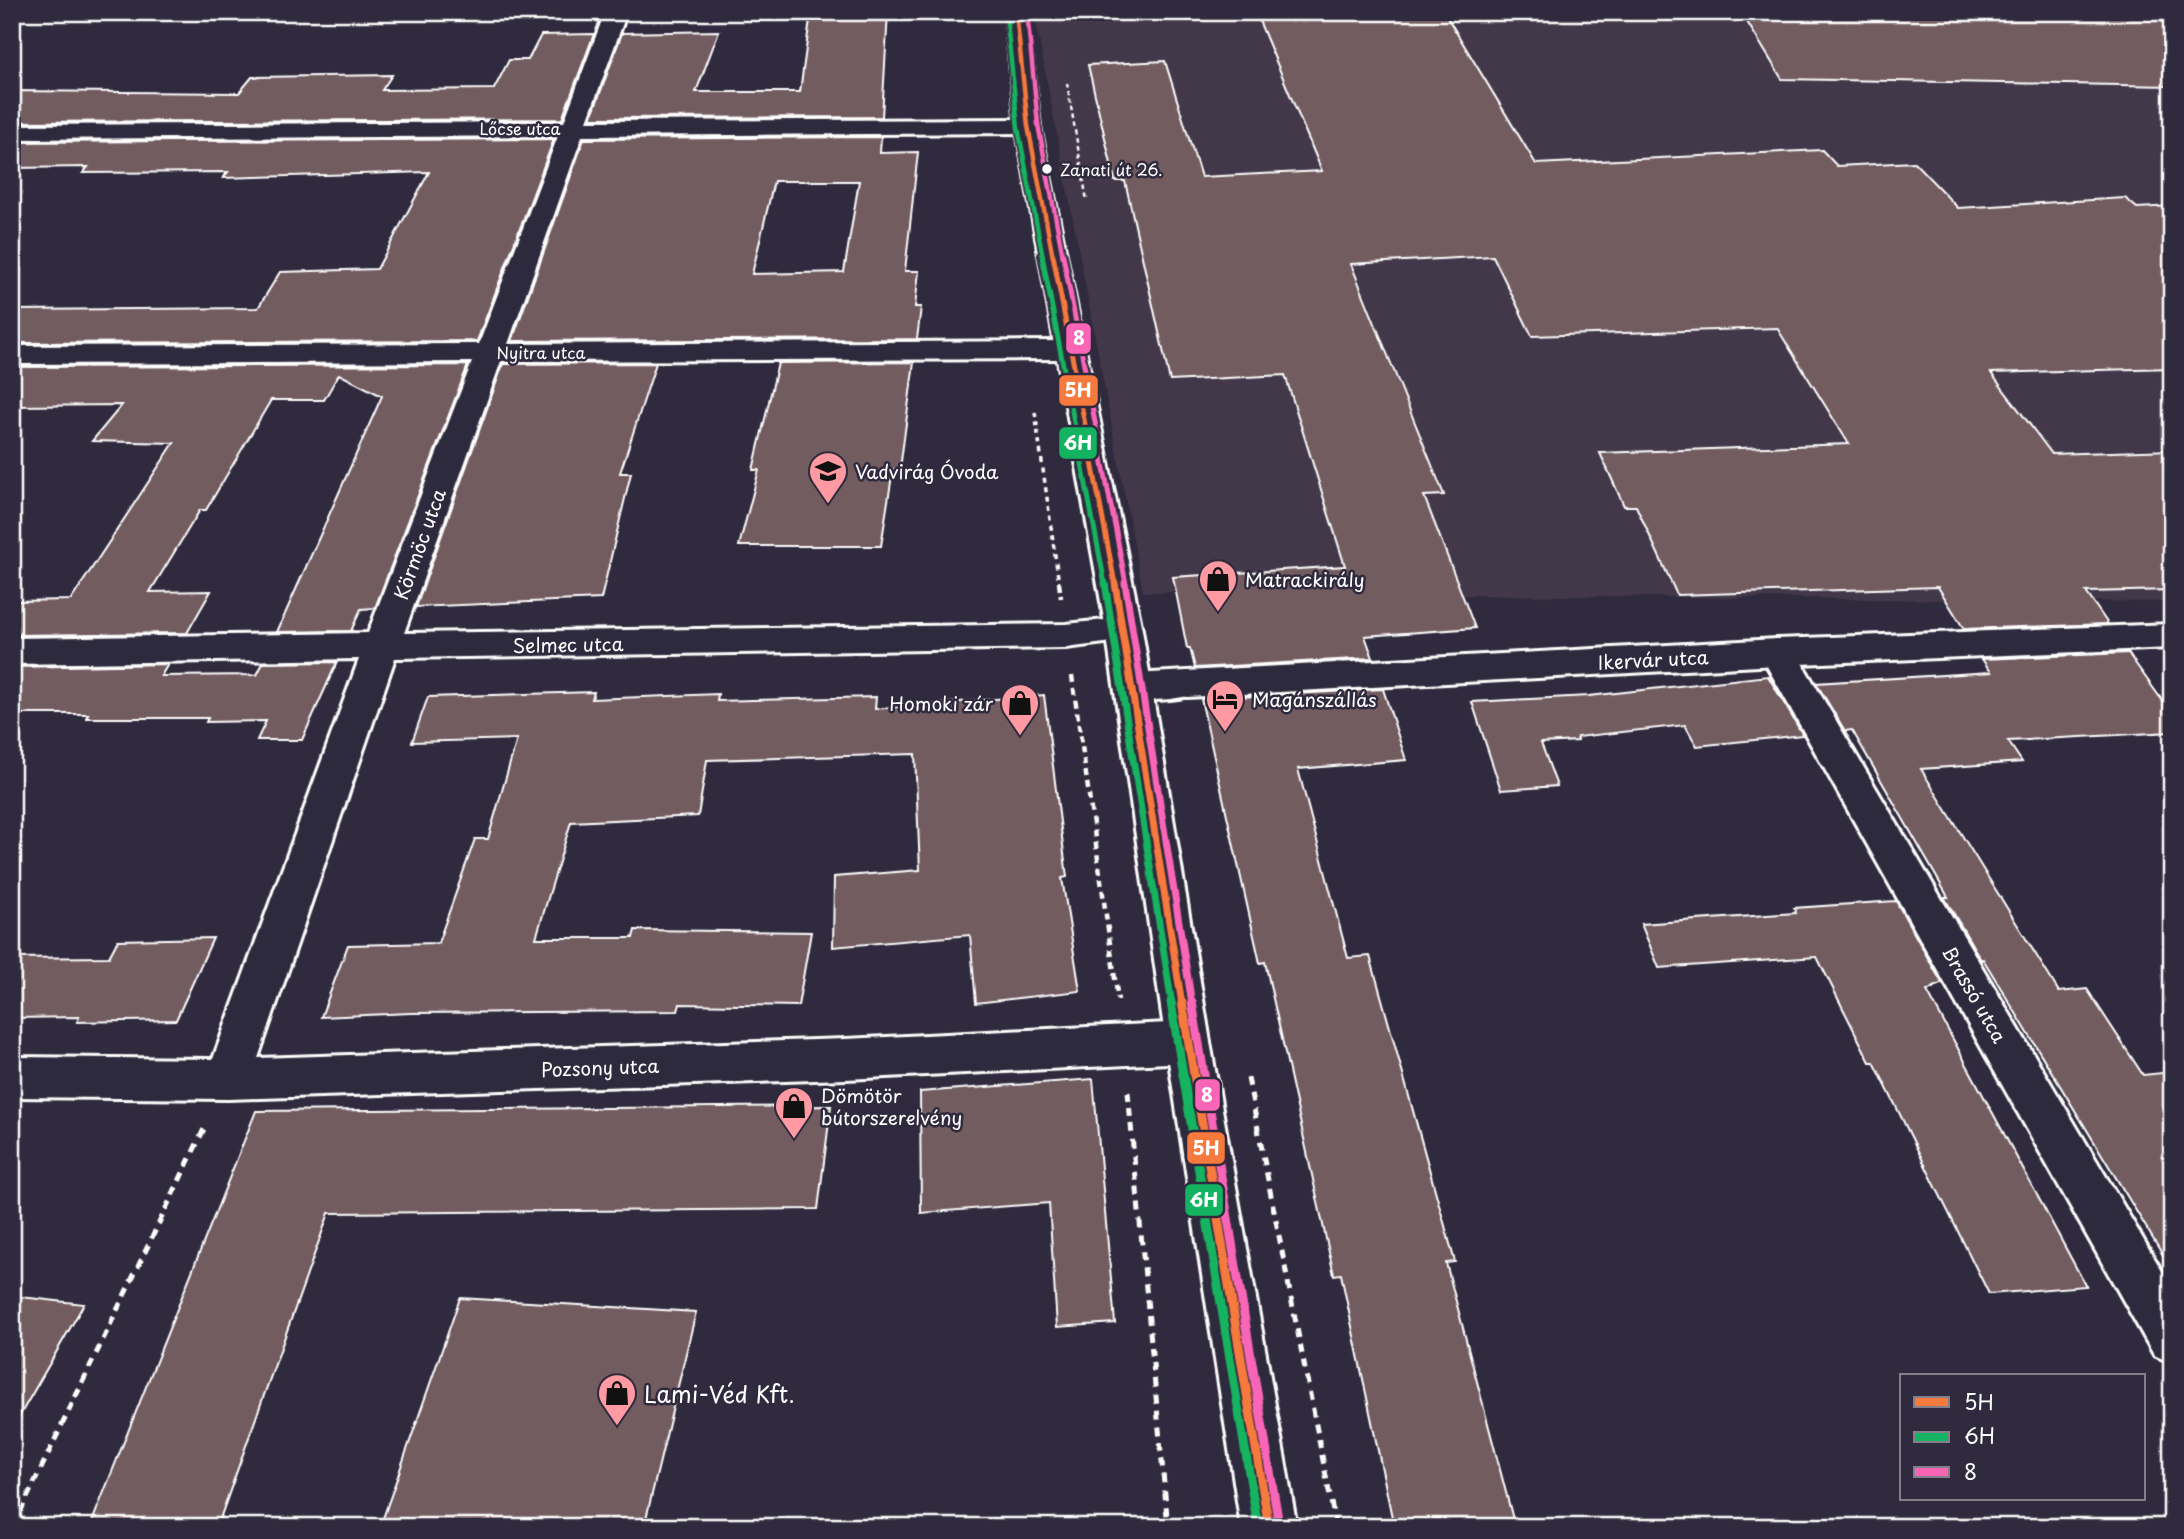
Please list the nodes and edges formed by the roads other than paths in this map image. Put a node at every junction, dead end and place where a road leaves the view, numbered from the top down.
1 (615, 12) edge
2 (1016, 12) edge
3 (1028, 126) junction
4 (573, 128) junction
5 (12, 132) edge
6 (1069, 350) junction
7 (490, 352) junction
8 (12, 355) edge
9 (1124, 629) junction
10 (2172, 636) edge
11 (381, 647) junction
12 (12, 651) edge
13 (1777, 652) junction
14 (1133, 687) junction
15 (1188, 1042) junction
16 (12, 1077) edge
17 (228, 1079) junction
18 (2172, 1336) edge
19 (1269, 1527) edge

1 - 4 street, Körmöc utca
2 - 3 street
3 - 4 street, Lőcse utca
3 - 6 street
4 - 5 street, Lőcse utca
4 - 7 street, Körmöc utca
6 - 7 street, Nyitra utca
6 - 9 street
7 - 8 street, Nyitra utca
7 - 11 street, Körmöc utca
9 - 11 street, Selmec utca
9 - 14 street
10 - 13 street, Ikervár utca
11 - 12 street, Selmec utca
11 - 17 street, Körmöc utca
13 - 14 street, Ikervár utca
13 - 18 street, Brassó utca
14 - 15 street
15 - 17 street, Pozsony utca
15 - 19 street
16 - 17 street, Pozsony utca

